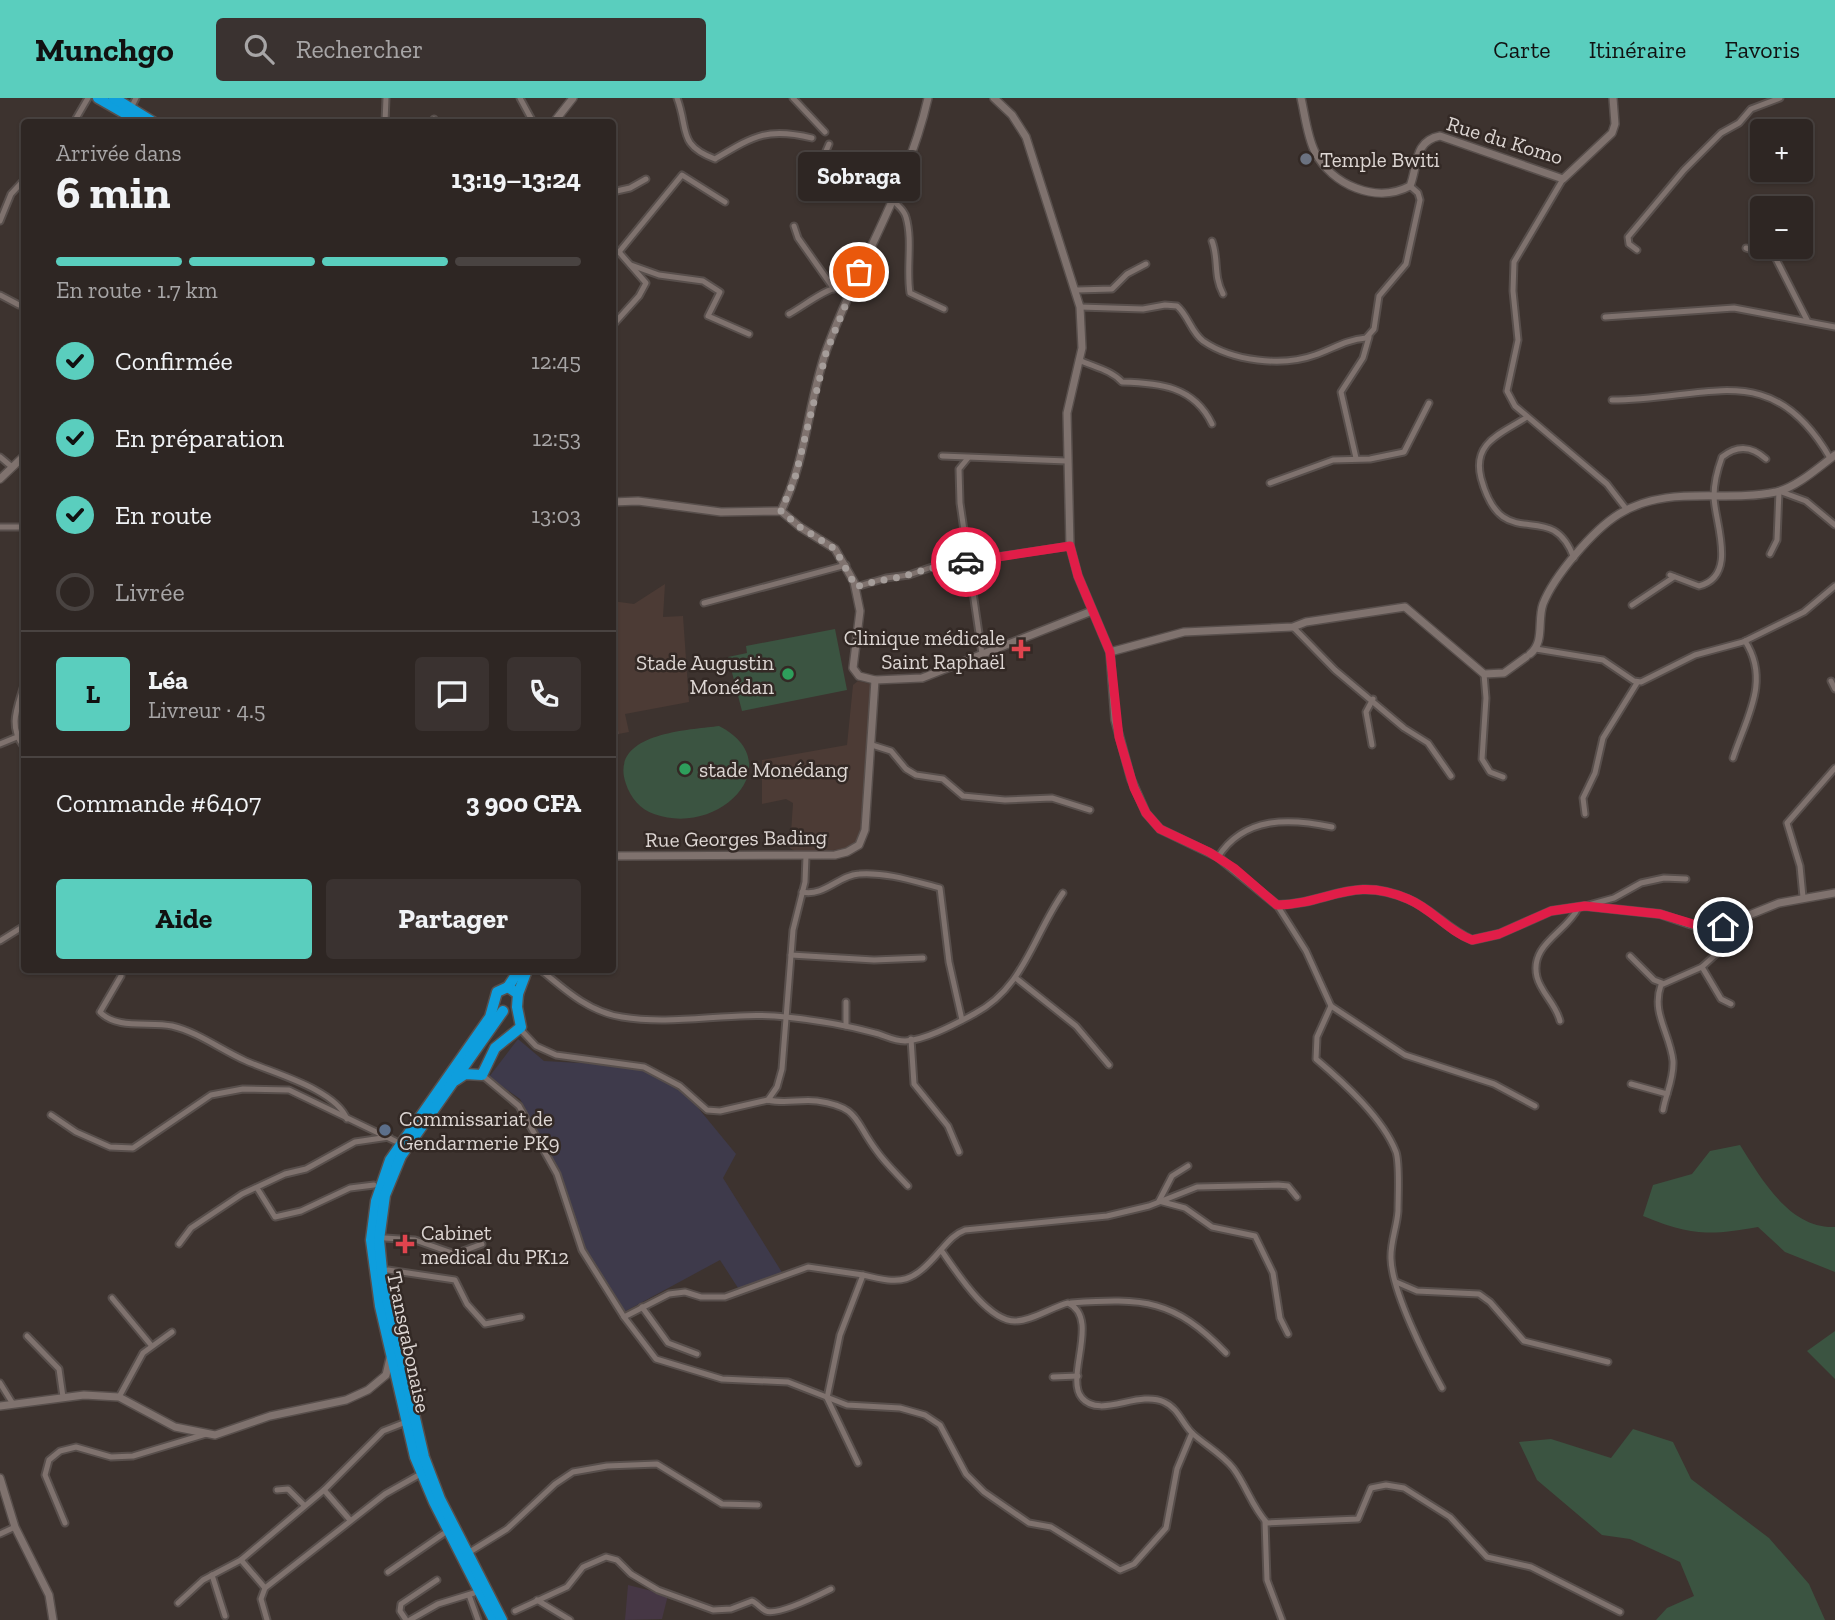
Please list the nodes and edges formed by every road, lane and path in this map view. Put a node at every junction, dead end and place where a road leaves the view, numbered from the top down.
1 (88, 98) edge
2 (98, 98) edge
3 (114, 98) edge
4 (136, 98) edge
5 (386, 98) edge
6 (520, 98) edge
7 (573, 98) edge
8 (677, 98) edge
9 (793, 98) edge
10 (928, 98) edge
11 (994, 98) edge
12 (1301, 98) edge
13 (1613, 98) edge
14 (1780, 98) edge
15 (131, 108) junction
16 (76, 119) edge
17 (135, 119) edge
18 (148, 119) edge
19 (385, 119) edge
20 (531, 119) edge
21 (556, 119) edge
22 (825, 132) dead end
23 (812, 138) dead end
24 (829, 144) dead end
25 (646, 179) dead end
26 (1563, 179) junction
27 (21, 183) edge
28 (1410, 186) junction
29 (616, 191) edge
30 (892, 200) junction
31 (725, 202) dead end
32 (0, 221) edge
33 (794, 226) dead end
34 (1212, 241) dead end
35 (1746, 248) dead end
36 (1637, 250) dead end
37 (616, 251) edge
38 (1146, 264) dead end
39 (631, 265) junction
40 (851, 288) junction
41 (834, 289) junction
42 (1077, 290) junction
43 (1223, 294) dead end
44 (0, 295) edge
45 (21, 304) edge
46 (1080, 307) junction
47 (944, 309) dead end
48 (789, 314) dead end
49 (1605, 317) dead end
50 (1807, 321) junction
51 (616, 322) edge
52 (1835, 327) edge
53 (749, 334) dead end
54 (1369, 337) junction
55 (1079, 360) junction
56 (1612, 400) dead end
57 (1429, 402) dead end
58 (1527, 417) junction
59 (1212, 424) dead end
60 (942, 456) dead end
61 (1833, 456) edge
62 (0, 457) edge
63 (968, 458) junction
64 (1356, 458) junction
65 (21, 459) edge
66 (1766, 459) dead end
67 (1067, 461) junction
68 (12, 467) junction
69 (0, 479) edge
70 (1270, 483) dead end
71 (1779, 491) junction
72 (1714, 495) junction
73 (616, 502) edge
74 (1626, 510) junction
75 (781, 511) junction
76 (1835, 524) edge
77 (0, 527) edge
78 (21, 527) edge
79 (1070, 546) junction
80 (1770, 554) dead end
81 (1574, 558) junction
82 (969, 562) junction
83 (846, 565) junction
84 (1835, 586) edge
85 (856, 587) junction
86 (704, 603) dead end
87 (1632, 605) dead end
88 (1092, 611) junction
89 (1293, 627) junction
90 (1745, 641) junction
91 (1110, 652) junction
92 (1531, 653) junction
93 (982, 654) junction
94 (1484, 674) junction
95 (875, 680) junction
96 (1832, 681) dead end
97 (1637, 683) junction
98 (1835, 688) edge
99 (21, 695) edge
100 (1374, 699) junction
101 (17, 737) junction
102 (21, 743) edge
103 (0, 744) edge
104 (872, 745) junction
105 (1372, 745) dead end
106 (1733, 758) dead end
107 (1835, 768) edge
108 (1451, 776) dead end
109 (1503, 777) dead end
110 (1090, 810) dead end
111 (1585, 814) dead end
112 (1332, 827) dead end
113 (616, 856) edge
114 (806, 856) junction
115 (1218, 857) junction
116 (1686, 879) dead end
117 (803, 892) junction
118 (1063, 893) dead end
119 (1835, 893) edge
120 (1803, 897) junction
121 (1277, 905) junction
122 (1576, 908) junction
123 (1747, 915) junction
124 (21, 928) edge
125 (0, 941) edge
126 (791, 955) junction
127 (1630, 956) dead end
128 (923, 958) dead end
129 (1702, 967) junction
130 (517, 973) edge
131 (526, 973) edge
132 (544, 973) edge
133 (121, 976) dead end
134 (1017, 979) junction
135 (1662, 983) junction
136 (508, 987) junction
137 (518, 994) junction
138 (846, 1002) dead end
139 (1731, 1004) dead end
140 (1331, 1006) junction
141 (506, 1008) junction
142 (788, 1017) junction
143 (962, 1020) junction
144 (1560, 1021) dead end
145 (846, 1026) junction
146 (520, 1029) junction
147 (911, 1039) junction
148 (1109, 1065) dead end
149 (482, 1075) junction
150 (1631, 1084) dead end
151 (447, 1090) junction
152 (1667, 1094) junction
153 (768, 1100) junction
154 (1535, 1106) dead end
155 (1663, 1110) dead end
156 (51, 1115) dead end
157 (347, 1119) junction
158 (388, 1138) junction
159 (395, 1141) dead end
160 (959, 1152) dead end
161 (1188, 1166) dead end
162 (374, 1185) dead end
163 (908, 1186) dead end
164 (257, 1188) junction
165 (1297, 1197) dead end
166 (1160, 1201) junction
167 (385, 1238) dead end
168 (179, 1244) dead end
169 (482, 1244) dead end
170 (941, 1250) junction
171 (387, 1270) dead end
172 (863, 1275) junction
173 (1396, 1282) junction
174 (112, 1298) dead end
175 (1068, 1303) junction
176 (642, 1307) junction
177 (521, 1317) dead end
178 (624, 1317) junction
179 (172, 1332) dead end
180 (1288, 1334) dead end
181 (27, 1336) dead end
182 (151, 1345) junction
183 (390, 1350) junction
184 (1226, 1353) dead end
185 (697, 1354) dead end
186 (1608, 1362) dead end
187 (1078, 1376) junction
188 (1053, 1377) dead end
189 (0, 1383) edge
190 (375, 1385) junction
191 (1443, 1388) dead end
192 (401, 1396) junction
193 (63, 1397) junction
194 (119, 1397) junction
195 (827, 1398) junction
196 (13, 1404) junction
197 (0, 1406) edge
198 (407, 1422) junction
199 (1192, 1433) junction
200 (205, 1434) junction
201 (858, 1462) dead end
202 (417, 1476) dead end
203 (0, 1478) edge
204 (277, 1490) dead end
205 (324, 1490) junction
206 (304, 1505) junction
207 (758, 1505) dead end
208 (350, 1520) junction
209 (1265, 1521) junction
210 (65, 1524) dead end
211 (15, 1527) junction
212 (0, 1534) edge
213 (443, 1534) dead end
214 (468, 1553) junction
215 (241, 1560) junction
216 (388, 1572) dead end
217 (212, 1574) junction
218 (437, 1580) dead end
219 (265, 1588) junction
220 (831, 1589) dead end
221 (537, 1600) junction
222 (178, 1603) dead end
223 (515, 1611) dead end
224 (1620, 1612) dead end
225 (225, 1616) dead end
226 (52, 1619) edge
227 (267, 1620) edge
228 (408, 1620) edge
229 (478, 1620) edge
230 (494, 1620) edge
231 (502, 1620) edge
232 (570, 1620) edge
233 (1282, 1620) edge

1 - 16 street
2 - 17 highway
3 - 15 highway
4 - 15 street
5 - 19 street
6 - 20 street
7 - 21 street
8 - 23 street
9 - 22 street
10 - 30 street
11 - 42 street
12 - 28 street
13 - 26 street, Rue du Komo
14 - 36 street
15 - 18 highway
24 - 30 street
25 - 29 street
26 - 28 street, Rue du Komo
26 - 58 street
27 - 32 street
28 - 54 street
30 - 40 street
30 - 47 street
31 - 37 street
33 - 41 street
34 - 43 street
35 - 50 street
37 - 39 street
38 - 42 street
39 - 51 street
39 - 53 street
40 - 41 street
40 - 75 street
41 - 48 street
42 - 46 street
44 - 45 street
46 - 54 street
46 - 55 street
49 - 50 street
50 - 52 street
54 - 64 street
55 - 59 street
55 - 67 street
56 - 61 street
57 - 64 street
58 - 74 street
58 - 81 street
60 - 63 street
61 - 71 street
62 - 68 street
63 - 67 street
63 - 82 street
64 - 70 street
65 - 68 street
66 - 72 street
67 - 79 street
68 - 69 street
71 - 72 street
71 - 76 street
71 - 80 street
72 - 74 street
72 - 87 street
73 - 75 street
74 - 81 street
75 - 83 street
77 - 78 street
79 - 82 street
79 - 88 street
81 - 92 street
82 - 85 street
82 - 93 street
83 - 85 street
83 - 86 street
84 - 90 street
85 - 95 street
88 - 91 street
88 - 93 street
89 - 91 street
89 - 94 street
89 - 100 street
90 - 97 street
90 - 106 street
91 - 115 street
92 - 94 street
92 - 97 street
93 - 95 street
94 - 109 street
95 - 104 street, Rue Georges Bading
96 - 98 street
97 - 111 street
99 - 101 street
100 - 105 street
100 - 108 street
101 - 102 street
101 - 103 street
104 - 110 street
104 - 114 street, Rue Georges Bading
107 - 120 street
112 - 115 street
113 - 114 street, Rue Georges Bading
114 - 117 street
115 - 121 street
116 - 122 street
117 - 126 street
117 - 143 street
118 - 134 street
119 - 120 street
120 - 123 street
121 - 122 street
121 - 140 street
122 - 123 street
122 - 144 street
123 - 129 street
124 - 125 street
126 - 128 street
126 - 142 street
127 - 135 street
129 - 135 street
129 - 139 street
130 - 136 highway
131 - 137 highway
132 - 142 street
133 - 157 street
134 - 143 street
134 - 148 street
135 - 152 street
136 - 137 highway
136 - 141 highway
137 - 141 highway
138 - 145 street
140 - 154 street
140 - 173 street
141 - 146 highway
141 - 151 highway, Transgabonaise
141 - 183 highway, Transgabonaise
142 - 145 street
142 - 153 street
143 - 147 street
145 - 147 street
146 - 149 highway
146 - 153 street
147 - 160 street
149 - 151 highway
149 - 178 street
150 - 152 street
151 - 214 highway, Transgabonaise
152 - 155 street
153 - 163 street
156 - 157 street
157 - 158 street
158 - 159 street
158 - 164 street
161 - 166 street
162 - 164 street
164 - 168 street
165 - 166 street
166 - 170 street
166 - 180 street
167 - 169 street
170 - 172 street
170 - 175 street
171 - 177 street
172 - 176 street
172 - 195 street
173 - 186 street
173 - 191 street
174 - 182 street
175 - 184 street
175 - 187 street
176 - 178 street
176 - 185 street
178 - 195 street
179 - 182 street
181 - 193 street
182 - 194 street
183 - 190 street
183 - 192 highway, Transgabonaise
187 - 188 street
187 - 199 street
189 - 196 street
190 - 192 street
190 - 200 street
192 - 198 highway, Transgabonaise
193 - 194 street
193 - 196 street
194 - 200 street
195 - 199 street
195 - 201 street
196 - 197 street
198 - 205 street
198 - 230 highway, Transgabonaise
199 - 209 street
200 - 210 street
202 - 208 street
203 - 211 street
204 - 206 street
205 - 206 street
205 - 208 street
206 - 215 street
207 - 214 street
208 - 219 street
209 - 224 street
209 - 233 street
211 - 212 street
211 - 226 street
213 - 216 street
214 - 231 highway, Transgabonaise
215 - 217 street
215 - 219 street
217 - 222 street
217 - 225 street
218 - 228 street
219 - 227 street
220 - 221 street
221 - 223 street
221 - 232 street
228 - 229 street

